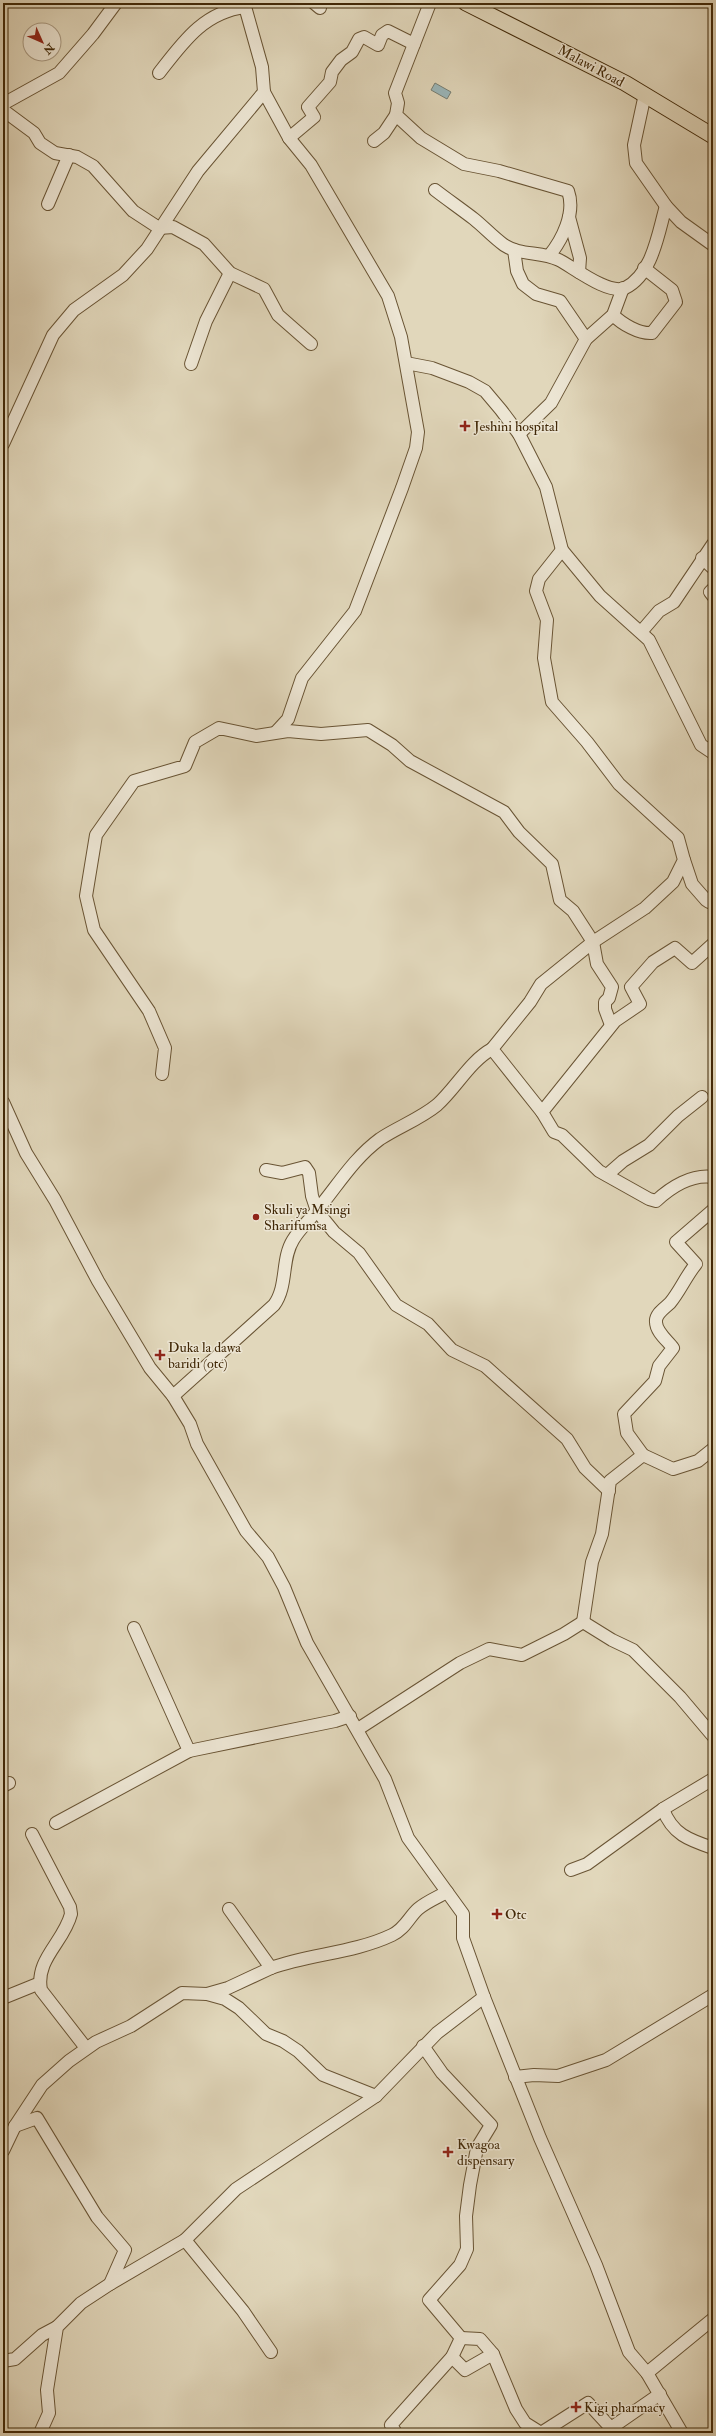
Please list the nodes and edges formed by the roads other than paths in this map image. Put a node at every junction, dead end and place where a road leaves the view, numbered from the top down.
1 (430, 3) edge
2 (466, 3) edge
3 (113, 4) edge
4 (245, 5) edge
5 (414, 44) junction
6 (159, 73) dead end
7 (264, 92) junction
8 (645, 94) junction
9 (3, 104) edge
10 (3, 110) edge
11 (396, 115) junction
12 (713, 136) edge
13 (289, 138) junction
14 (374, 141) dead end
15 (69, 155) junction
16 (435, 190) dead end
17 (48, 204) dead end
18 (666, 206) junction
19 (569, 217) junction
20 (159, 228) junction
21 (713, 245) edge
22 (514, 250) junction
23 (549, 256) junction
24 (644, 268) junction
25 (579, 272) junction
26 (230, 273) junction
27 (623, 288) junction
28 (613, 314) junction
29 (586, 339) junction
30 (311, 344) dead end
31 (406, 363) junction
32 (191, 364) dead end
33 (519, 434) junction
34 (3, 444) edge
35 (713, 544) edge
36 (562, 550) junction
37 (702, 558) junction
38 (713, 568) edge
39 (713, 589) edge
40 (713, 596) edge
41 (641, 632) junction
42 (276, 732) junction
43 (713, 753) edge
44 (684, 860) junction
45 (713, 899) edge
46 (593, 942) junction
47 (713, 944) edge
48 (611, 1025) junction
49 (492, 1049) junction
50 (162, 1074) dead end
51 (702, 1097) dead end
52 (3, 1102) edge
53 (542, 1112) junction
54 (266, 1170) dead end
55 (607, 1175) junction
56 (713, 1177) edge
57 (317, 1211) junction
58 (710, 1218) edge
59 (173, 1396) junction
60 (713, 1449) edge
61 (644, 1455) junction
62 (609, 1491) junction
63 (583, 1622) junction
64 (134, 1628) dead end
65 (350, 1716) junction
66 (358, 1730) junction
67 (713, 1736) edge
68 (189, 1751) junction
69 (713, 1780) edge
70 (663, 1809) junction
71 (56, 1823) dead end
72 (32, 1834) dead end
73 (713, 1848) edge
74 (572, 1870) dead end
75 (447, 1892) junction
76 (229, 1909) dead end
77 (270, 1968) junction
78 (40, 1983) junction
79 (207, 1994) junction
80 (713, 1995) edge
81 (484, 1997) junction
82 (3, 1998) edge
83 (424, 2046) junction
84 (86, 2048) junction
85 (515, 2077) junction
86 (376, 2096) junction
87 (15, 2126) junction
88 (3, 2151) edge
89 (185, 2240) junction
90 (110, 2284) junction
91 (713, 2319) edge
92 (57, 2327) junction
93 (461, 2338) junction
94 (271, 2352) dead end
95 (493, 2354) junction
96 (452, 2356) junction
97 (3, 2361) edge
98 (647, 2373) junction
99 (660, 2394) junction
100 (610, 2431) edge
101 (40, 2433) edge
102 (396, 2433) edge
103 (682, 2433) edge

1 - 5 street
2 - 8 main road, Malawi Road
3 - 9 street
4 - 6 street
4 - 7 street
5 - 11 street
5 - 13 street
7 - 13 street
7 - 20 street
8 - 12 main road, Malawi Road
8 - 18 street
10 - 15 street
11 - 14 street
11 - 19 street
13 - 31 street
15 - 17 street
15 - 20 street
16 - 22 street
18 - 21 street
18 - 24 street
19 - 23 street
19 - 25 street
20 - 26 street
20 - 34 street
22 - 23 street
22 - 29 street
23 - 25 street
24 - 27 street
24 - 28 street
25 - 27 street
26 - 30 street
26 - 32 street
27 - 28 street
28 - 29 street
29 - 33 street
31 - 33 street
31 - 42 street
33 - 36 street
35 - 37 street
36 - 41 street
36 - 44 street
37 - 38 street
37 - 41 street
39 - 40 street
41 - 43 street
42 - 46 street
42 - 50 street
44 - 45 street
44 - 46 street
46 - 48 street
46 - 49 street
47 - 48 street
48 - 53 street
49 - 53 street
49 - 57 street
51 - 55 street
52 - 59 street
53 - 55 street
54 - 57 street
55 - 56 street
57 - 59 street
57 - 62 street
58 - 61 street
59 - 65 street
60 - 61 street
61 - 62 street
62 - 63 street
63 - 66 street
63 - 67 street
64 - 68 street
65 - 66 street
65 - 68 street
66 - 75 street
68 - 71 street
69 - 70 street
70 - 73 street
70 - 74 street
72 - 78 street
75 - 77 street
75 - 81 street
76 - 77 street
77 - 79 street
78 - 82 street
78 - 84 street
79 - 84 street
79 - 86 street
80 - 85 street
81 - 83 street
81 - 85 street
83 - 86 street
83 - 93 street
84 - 87 street
85 - 98 street
86 - 89 street
87 - 88 street
87 - 90 street
89 - 90 street
89 - 94 street
90 - 92 street
91 - 98 street
92 - 97 street
92 - 101 street
93 - 95 street
93 - 96 street
95 - 96 street
95 - 100 street
96 - 102 street
98 - 99 street
99 - 100 street
99 - 103 street

